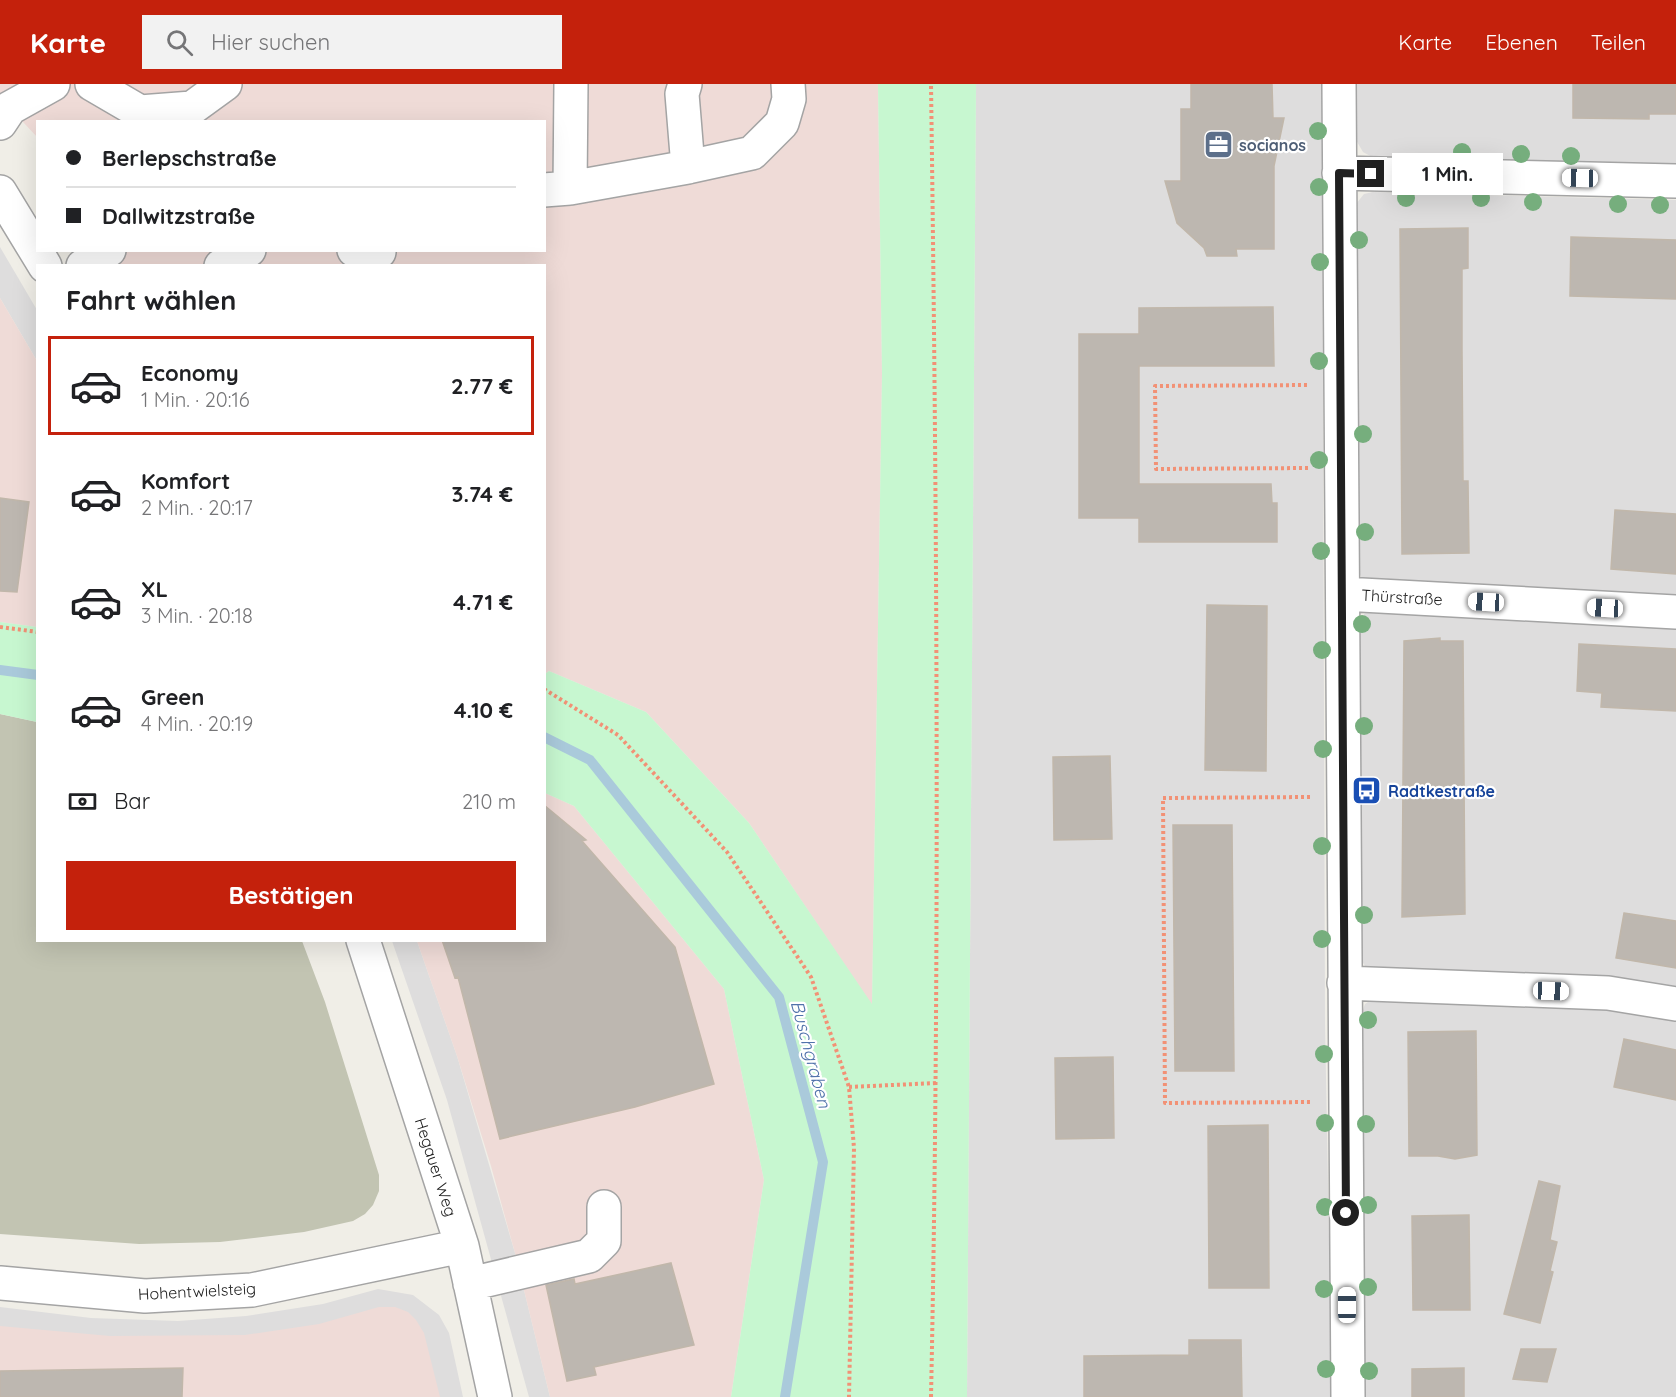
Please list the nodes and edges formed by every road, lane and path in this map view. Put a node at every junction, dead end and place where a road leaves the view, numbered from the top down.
1 (53, 84) edge
2 (93, 84) edge
3 (225, 84) edge
4 (571, 84) edge
5 (685, 84) edge
6 (788, 84) edge
7 (931, 84) edge
8 (1339, 84) edge
9 (0, 123) edge
10 (688, 167) junction
11 (1339, 173) junction
12 (1676, 181) edge
13 (557, 189) edge
14 (0, 192) edge
15 (36, 251) edge
16 (106, 252) edge
17 (245, 252) edge
18 (86, 264) edge
19 (224, 264) edge
20 (1311, 385) dead end
21 (1312, 468) dead end
22 (1343, 594) junction
23 (1676, 612) edge
24 (0, 627) edge
25 (36, 632) edge
26 (546, 690) edge
27 (1314, 797) dead end
28 (364, 942) edge
29 (1344, 983) junction
30 (1676, 1004) edge
31 (937, 1083) junction
32 (849, 1087) junction
33 (1316, 1102) dead end
34 (604, 1207) dead end
35 (462, 1246) junction
36 (0, 1283) edge
37 (470, 1284) junction
38 (495, 1397) edge
39 (849, 1397) edge
40 (931, 1397) edge
41 (1348, 1397) edge

1 - 9 street
2 - 3 street
4 - 13 street
5 - 10 street
6 - 10 street
7 - 31 path
8 - 11 street
10 - 13 street
11 - 12 street
11 - 22 street
14 - 15 street
16 - 18 street
17 - 19 street
20 - 21 path
22 - 23 street, Thürstraße
22 - 29 street
24 - 25 path
26 - 32 path
27 - 33 path
28 - 35 street, Hegauer Weg
29 - 30 street
29 - 41 street
31 - 32 path
31 - 40 path
32 - 39 path
34 - 37 street
35 - 36 street, Hohentwielsteig
35 - 37 street, Hegauer Weg
37 - 38 street, Hegauer Weg

